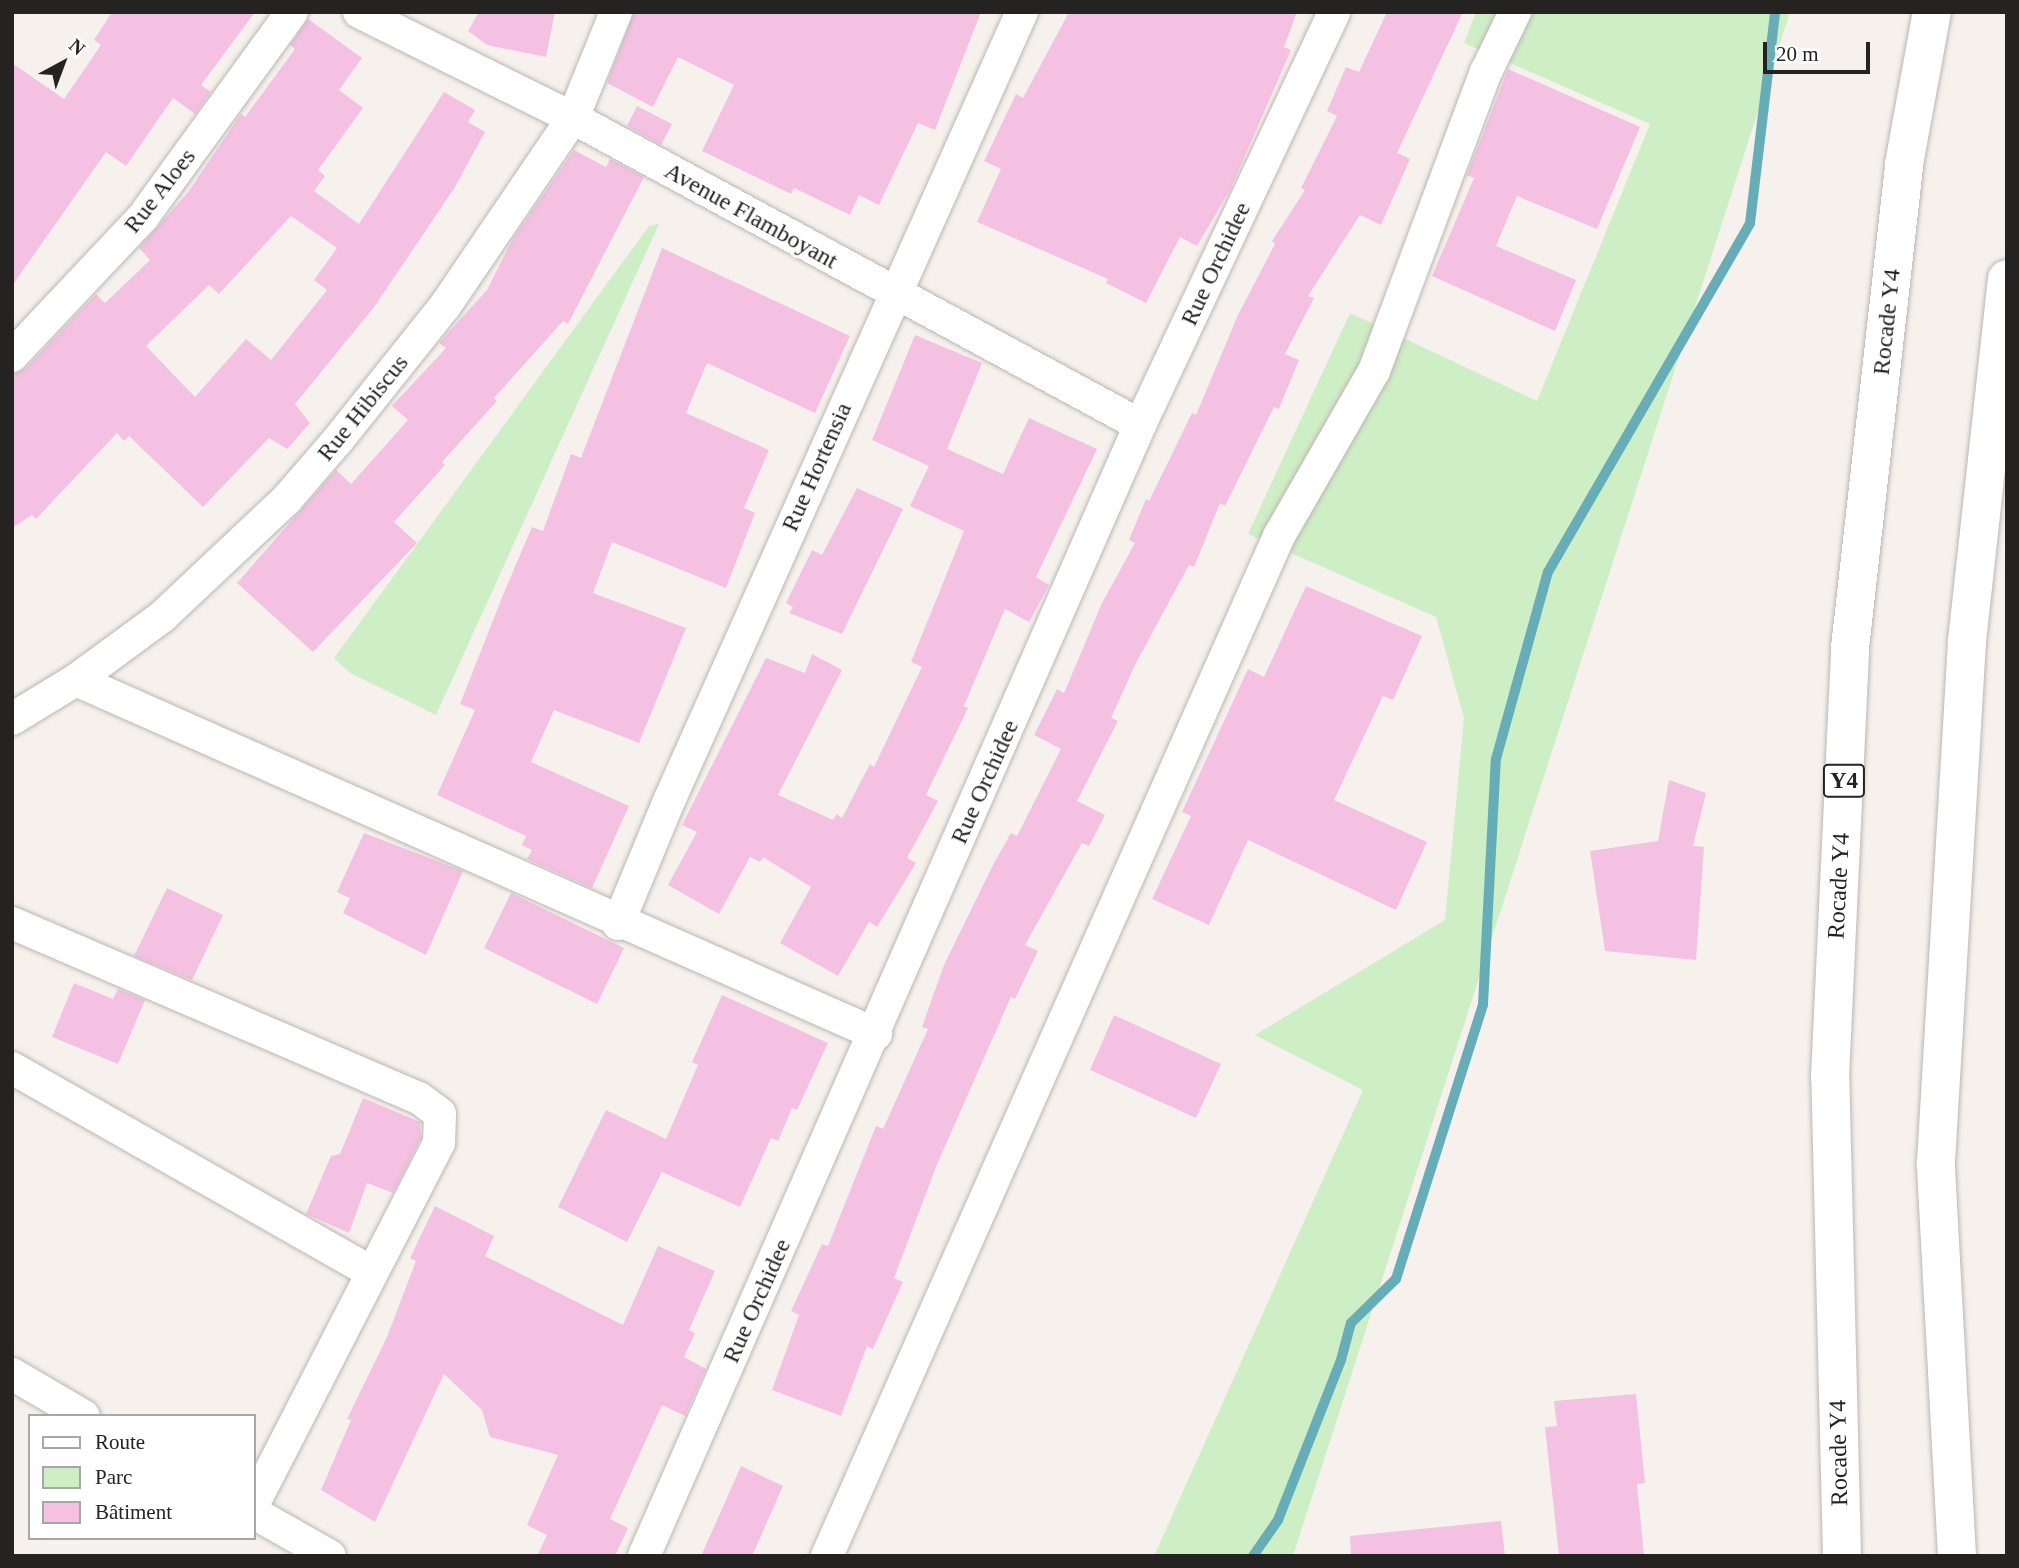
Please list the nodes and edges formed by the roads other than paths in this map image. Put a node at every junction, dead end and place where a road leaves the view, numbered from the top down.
1 (292, 12) edge
2 (359, 12) edge
3 (616, 12) edge
4 (1021, 12) edge
5 (1334, 12) edge
6 (1515, 12) edge
7 (1932, 12) edge
8 (573, 118) junction
9 (2007, 279) edge
10 (893, 295) junction
11 (12, 356) edge
12 (1140, 425) junction
13 (76, 680) junction
14 (12, 719) edge
15 (12, 923) edge
16 (618, 924) junction
17 (876, 1034) junction
18 (12, 1069) edge
19 (369, 1271) junction
20 (12, 1374) edge
21 (81, 1414) edge
22 (256, 1499) edge
23 (256, 1514) edge
24 (330, 1556) edge
25 (644, 1556) edge
26 (827, 1556) edge
27 (1842, 1556) edge
28 (1957, 1556) edge

1 - 11 street, Rue Aloes
2 - 8 street, Avenue Flamboyant
3 - 8 street, Rue Hibiscus
4 - 10 street, Rue Hortensia
5 - 12 street, Rue Orchidee
6 - 26 street
7 - 27 highway, Rocade Y4 / Y4
8 - 10 street, Avenue Flamboyant
8 - 13 street, Rue Hibiscus
9 - 28 highway
10 - 12 street, Avenue Flamboyant
10 - 16 street, Rue Hortensia
12 - 17 street, Rue Orchidee
13 - 14 street, Rue Hibiscus
13 - 16 street
15 - 19 street
16 - 17 street
17 - 25 street, Rue Orchidee
18 - 19 street
19 - 22 street
20 - 21 street
23 - 24 street

